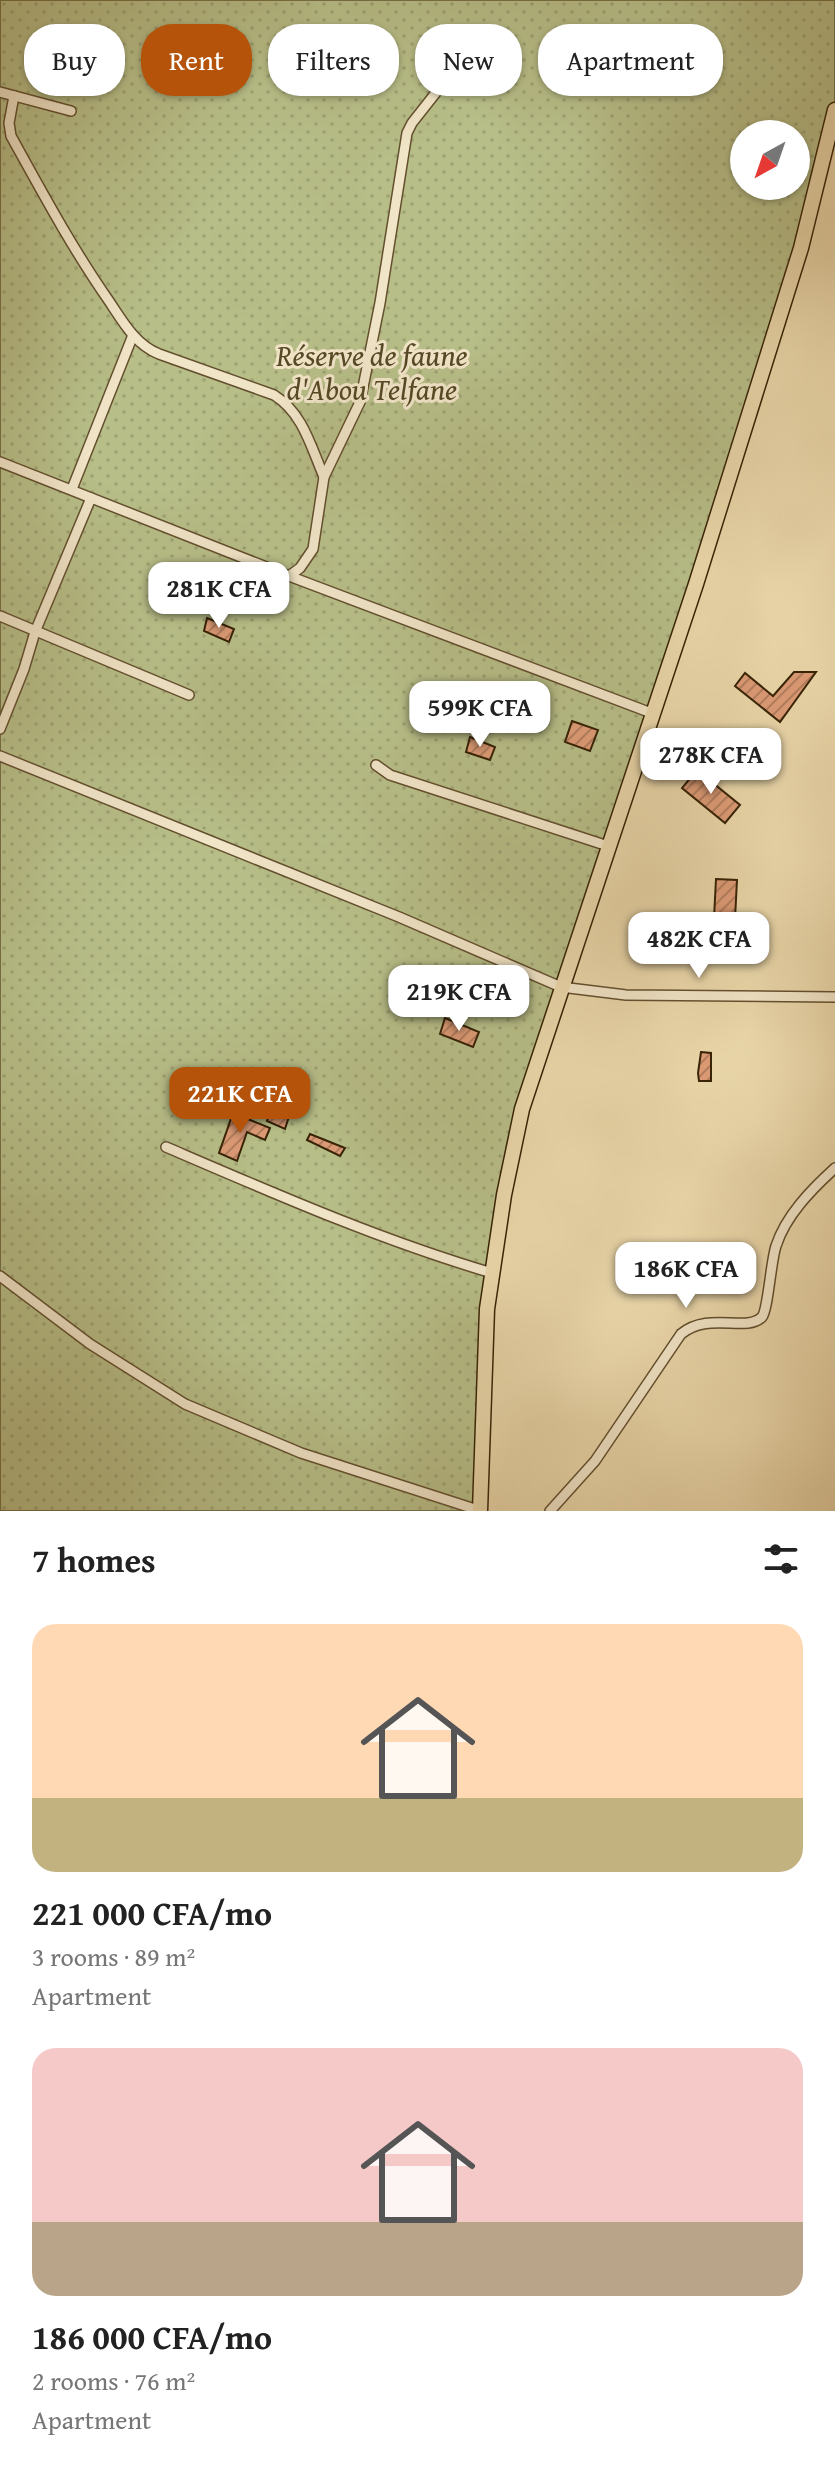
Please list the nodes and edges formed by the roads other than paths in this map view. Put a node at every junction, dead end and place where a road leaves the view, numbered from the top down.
1 (0, 92) edge
2 (14, 96) junction
3 (433, 96) edge
4 (835, 110) edge
5 (71, 111) dead end
6 (133, 335) junction
7 (0, 462) edge
8 (324, 477) junction
9 (72, 489) junction
10 (91, 498) junction
11 (289, 576) junction
12 (0, 616) edge
13 (35, 632) junction
14 (189, 695) dead end
15 (654, 714) junction
16 (0, 729) edge
17 (0, 756) edge
18 (376, 765) dead end
19 (608, 846) junction
20 (561, 987) junction
21 (835, 997) edge
22 (166, 1147) dead end
23 (835, 1168) edge
24 (492, 1273) junction
25 (0, 1276) edge
26 (481, 1511) edge
27 (550, 1511) edge

1 - 2 street
2 - 5 street
2 - 6 street
3 - 8 street
4 - 15 main road
6 - 8 street
6 - 9 street
7 - 9 street
8 - 11 street
9 - 10 street
10 - 11 street
10 - 13 street
11 - 15 street
12 - 13 street
13 - 14 street
13 - 16 street
15 - 19 main road
17 - 20 street
18 - 19 street
19 - 20 main road
20 - 21 street
20 - 24 main road
22 - 24 street
23 - 27 street
24 - 26 main road
25 - 26 street

